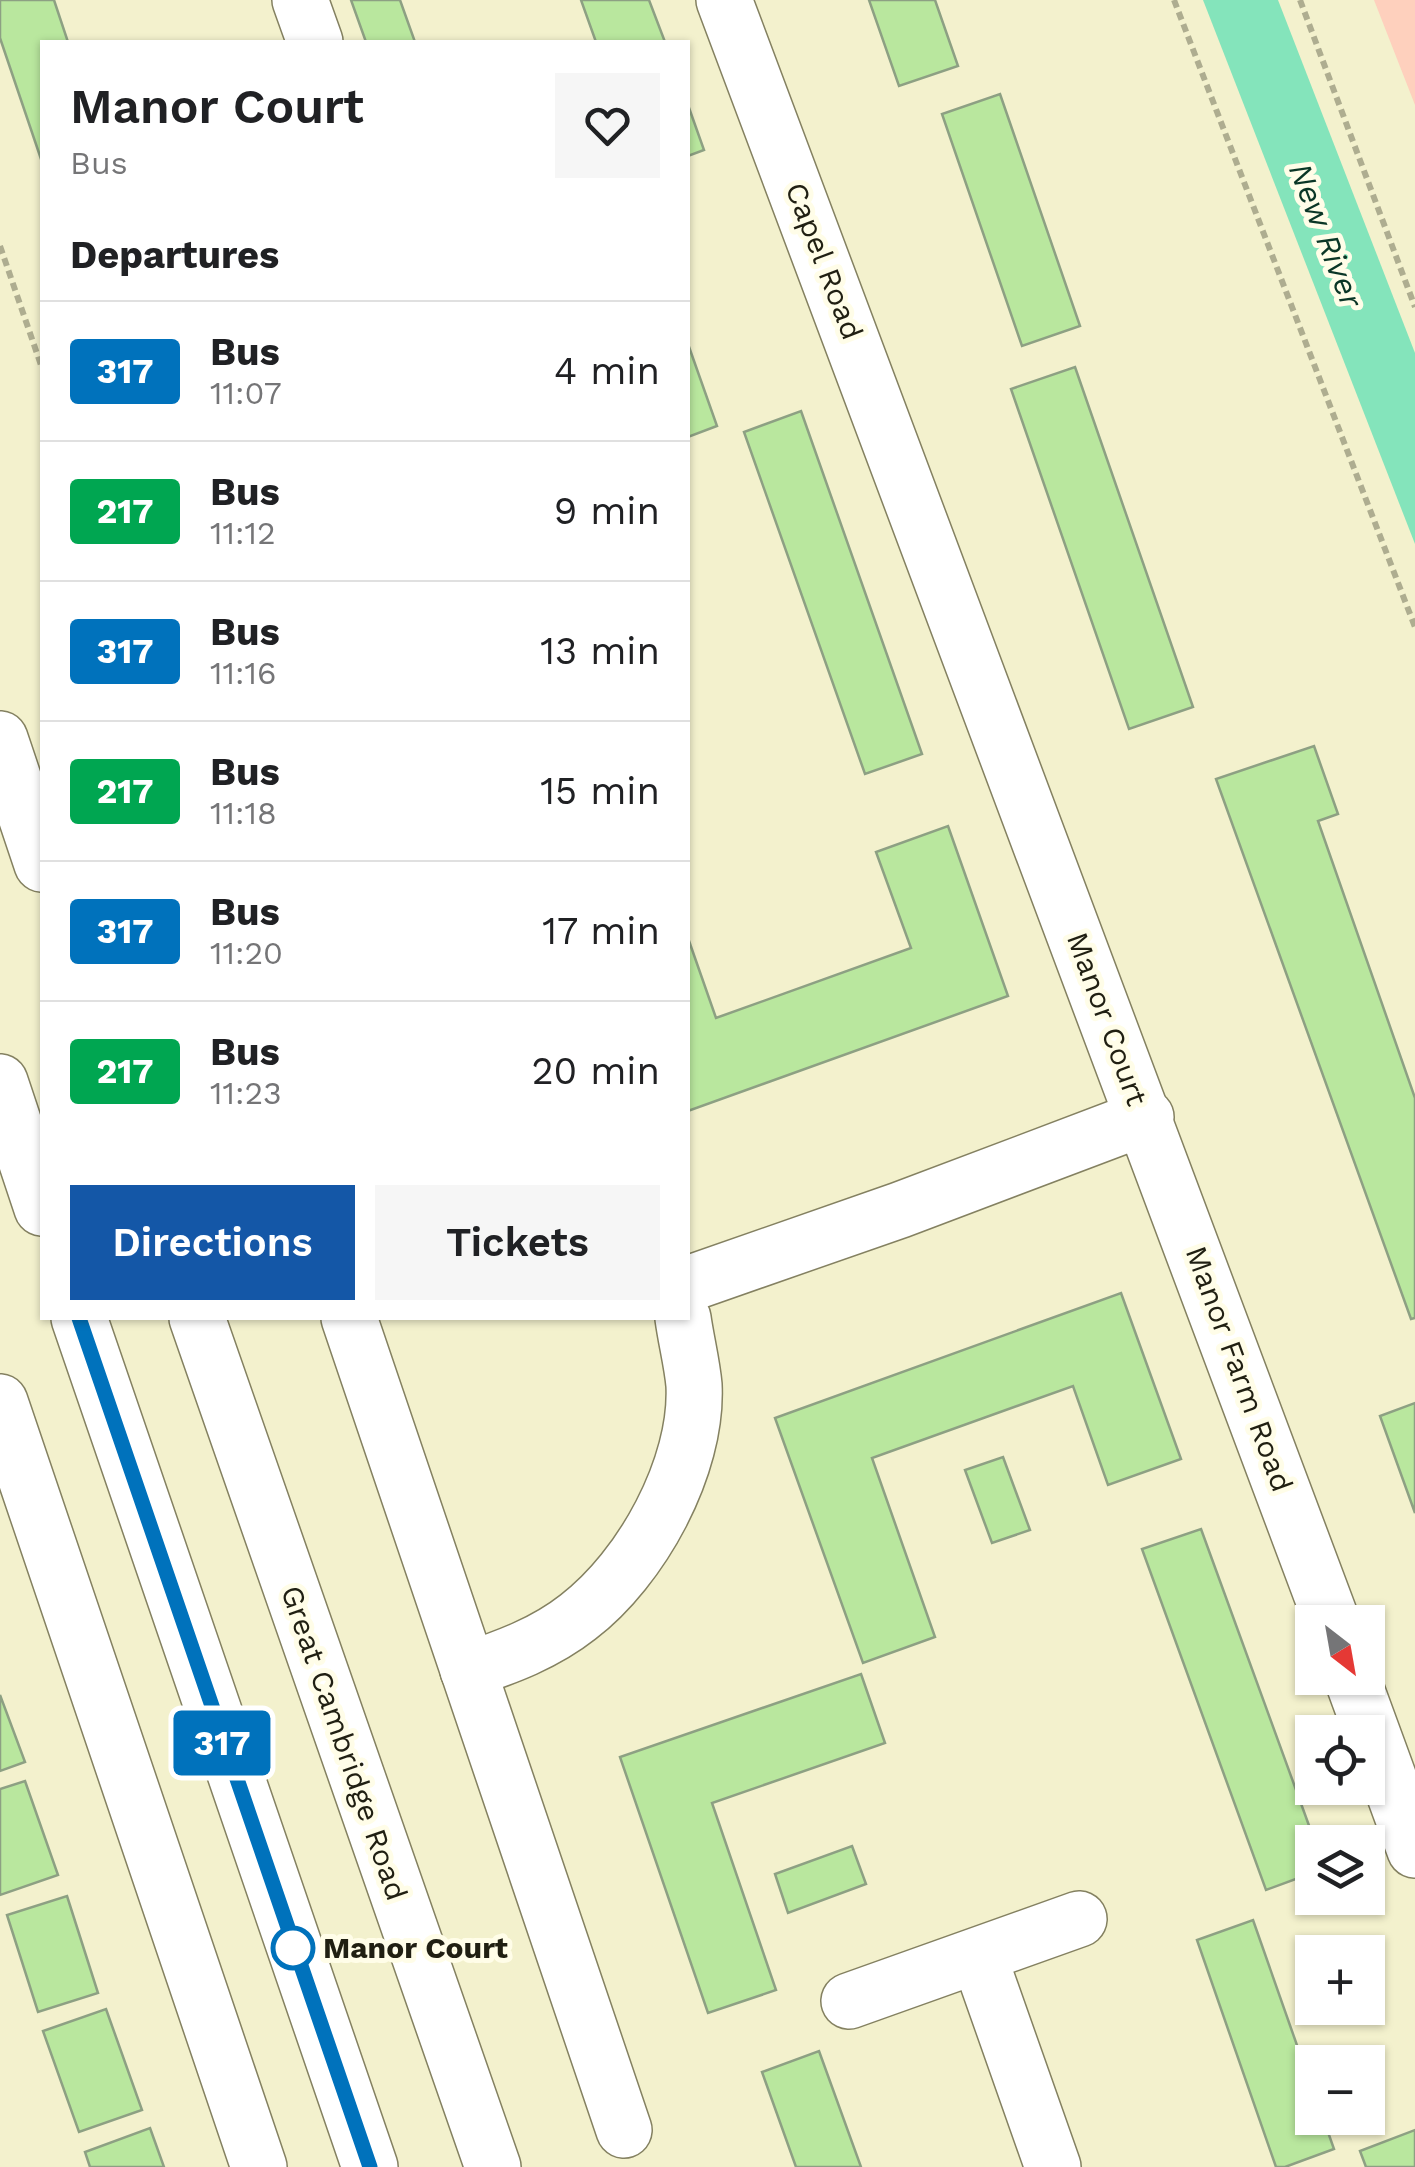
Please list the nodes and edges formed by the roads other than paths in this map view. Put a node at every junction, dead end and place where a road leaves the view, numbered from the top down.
1 (300, 0) edge
2 (724, 0) edge
3 (314, 40) edge
4 (923, 522) joint
5 (0, 739) edge
6 (40, 858) edge
7 (0, 1082) edge
8 (1146, 1116) junction
9 (40, 1202) edge
10 (690, 1283) edge
11 (80, 1320) edge
12 (198, 1320) edge
13 (351, 1320) edge
14 (683, 1320) edge
15 (0, 1402) edge
16 (1326, 1605) edge
17 (468, 1670) junction
18 (1358, 1695) edge
19 (1415, 1850) edge
20 (1078, 1919) dead end
21 (979, 1957) junction
22 (849, 2001) dead end
23 (624, 2130) dead end
24 (259, 2167) edge
25 (370, 2167) edge
26 (492, 2167) edge
27 (1053, 2167) edge

1 - 3 main road
2 - 4 main road, Capel Road
4 - 8 main road, Manor Court
5 - 6 main road
7 - 9 main road
8 - 10 main road, Manor Court
8 - 16 main road, Manor Farm Road
11 - 25 main road
12 - 26 main road, Great Cambridge Road
13 - 17 main road
14 - 17 main road
15 - 24 main road
17 - 23 main road
18 - 19 main road
20 - 21 main road
21 - 22 main road
21 - 27 main road

